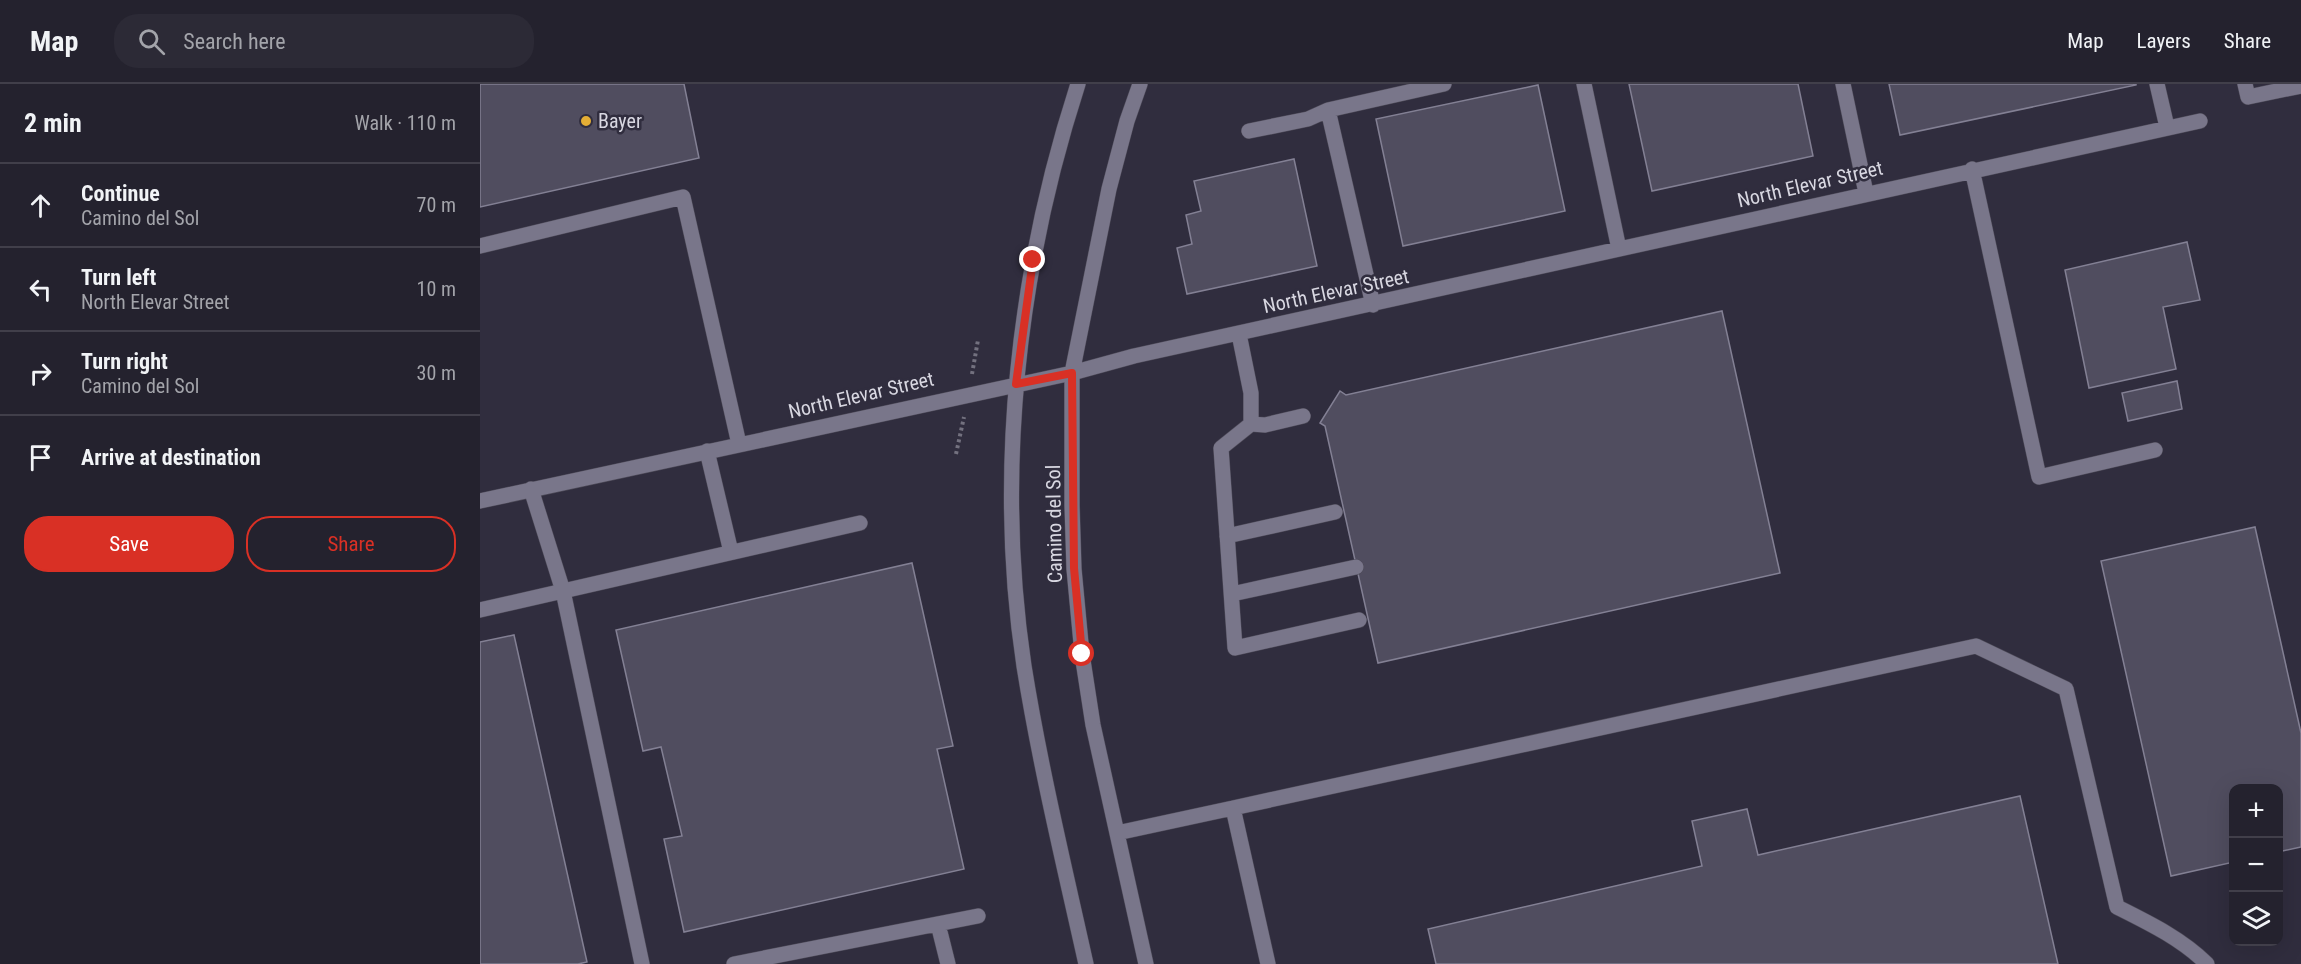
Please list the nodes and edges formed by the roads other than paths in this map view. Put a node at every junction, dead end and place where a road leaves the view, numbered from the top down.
1 (1078, 84) edge
2 (1140, 84) edge
3 (1444, 84) edge
4 (1584, 84) edge
5 (1842, 84) edge
6 (2157, 84) edge
7 (2301, 86) edge
8 (2246, 91) edge
9 (1328, 110) junction
10 (2200, 121) dead end
11 (2167, 128) junction
12 (1249, 131) dead end
13 (1972, 169) junction
14 (1866, 193) junction
15 (480, 246) edge
16 (1619, 249) junction
17 (1373, 305) junction
18 (1239, 334) junction
19 (1072, 373) junction
20 (1016, 384) junction
21 (1303, 416) dead end
22 (1251, 424) junction
23 (739, 444) junction
24 (2155, 450) dead end
25 (708, 451) junction
26 (531, 489) junction
27 (480, 501) edge
28 (1335, 512) dead end
29 (860, 523) dead end
30 (1227, 536) junction
31 (731, 552) junction
32 (1356, 567) dead end
33 (563, 591) junction
34 (1232, 594) junction
35 (480, 610) edge
36 (1359, 620) dead end
37 (1233, 808) junction
38 (1117, 833) junction
39 (978, 916) dead end
40 (938, 924) junction
41 (642, 964) edge
42 (734, 964) edge
43 (948, 964) edge
44 (1086, 964) edge
45 (1146, 964) edge
46 (1268, 964) edge
47 (2207, 964) edge

1 - 20 street, Camino del Sol
2 - 19 street, Camino del Sol
3 - 9 street
4 - 16 street
5 - 14 street
6 - 11 street
7 - 8 street
9 - 12 street
9 - 17 street
10 - 11 street, North Elevar Street
11 - 13 street, North Elevar Street
13 - 14 street, North Elevar Street
13 - 24 street
14 - 16 street, North Elevar Street
15 - 23 street
16 - 17 street, North Elevar Street
17 - 18 street, North Elevar Street
18 - 19 street, North Elevar Street
18 - 22 street
19 - 20 street, North Elevar Street
19 - 38 street, Camino del Sol
20 - 23 street, North Elevar Street
20 - 44 street, Camino del Sol
21 - 22 street
22 - 30 street
23 - 25 street, North Elevar Street
25 - 26 street, North Elevar Street
25 - 31 street
26 - 27 street, North Elevar Street
26 - 33 street
28 - 30 street
29 - 31 street
30 - 34 street
31 - 33 street
32 - 34 street
33 - 35 street
33 - 41 street
34 - 36 street
37 - 38 street
37 - 46 street
37 - 47 street
38 - 45 street, Camino del Sol
39 - 40 street
40 - 42 street
40 - 43 street

